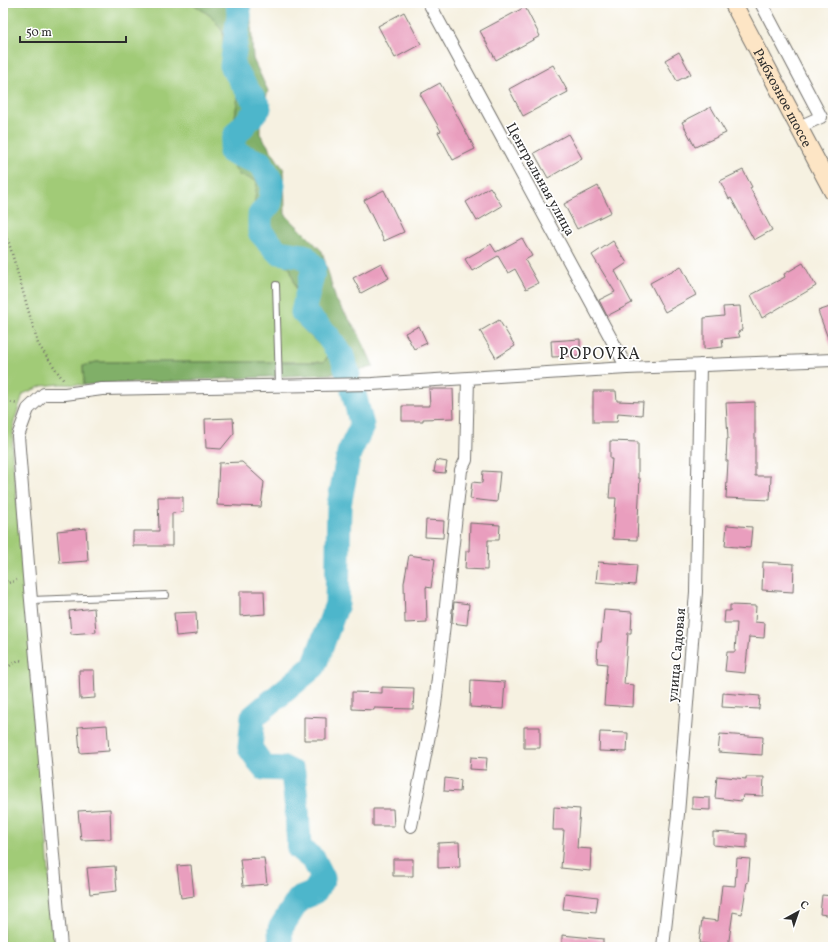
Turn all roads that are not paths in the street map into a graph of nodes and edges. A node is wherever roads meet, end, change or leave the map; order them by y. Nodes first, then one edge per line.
1 (428, 3) edge
2 (732, 3) edge
3 (761, 3) edge
4 (799, 127) junction
5 (833, 192) edge
6 (276, 285) dead end
7 (833, 360) edge
8 (700, 365) junction
9 (627, 368) junction
10 (468, 378) junction
11 (279, 386) junction
12 (166, 595) dead end
13 (31, 600) junction
14 (411, 826) dead end
15 (61, 947) edge
16 (663, 947) edge

1 - 9 street, Центральная улица
2 - 4 street, Рыбхозное шоссе
3 - 4 street
4 - 5 street, Рыбхозное шоссе
6 - 11 lane
7 - 8 street
8 - 9 street
8 - 16 street, улица Садовая
9 - 10 street
10 - 11 street
10 - 14 street
11 - 13 street
12 - 13 lane
13 - 15 street

